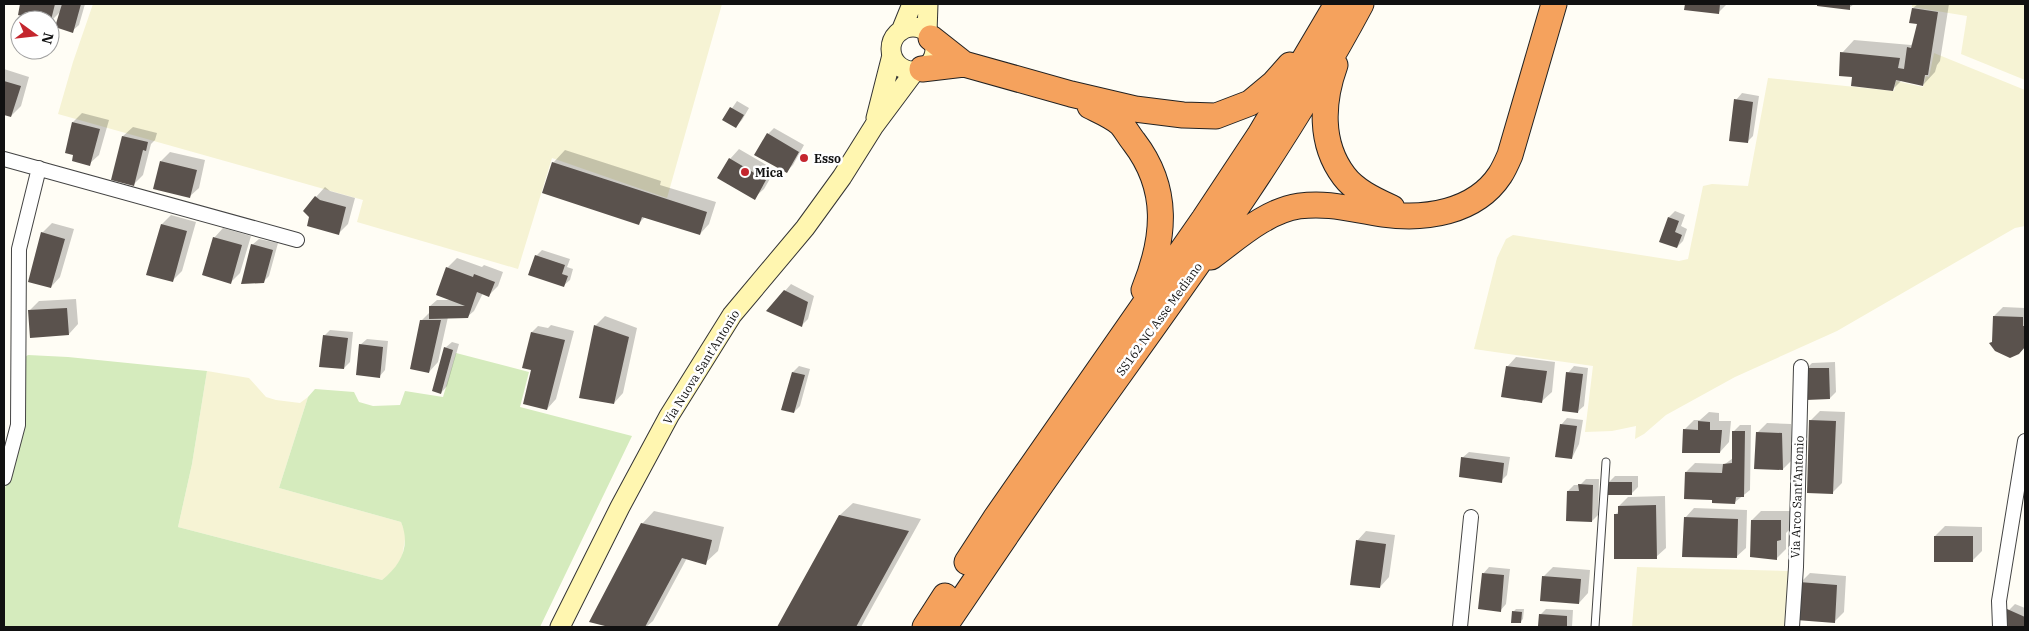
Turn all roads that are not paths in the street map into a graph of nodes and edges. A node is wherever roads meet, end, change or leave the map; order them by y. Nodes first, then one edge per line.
1 (912, 4) edge
2 (928, 4) edge
3 (1361, 4) edge
4 (1554, 4) edge
5 (1339, 16) edge
6 (901, 31) junction
7 (929, 35) junction
8 (892, 55) junction
9 (964, 64) junction
10 (918, 70) junction
11 (1071, 94) junction
12 (874, 126) junction
13 (4, 159) edge
14 (39, 168) junction
15 (1405, 215) junction
16 (297, 240) dead end
17 (1197, 268) junction
18 (1131, 323) junction
19 (1801, 367) dead end
20 (2025, 441) edge
21 (1606, 462) dead end
22 (4, 478) edge
23 (1471, 517) dead end
24 (560, 627) edge
25 (925, 627) edge
26 (944, 627) edge
27 (1460, 627) edge
28 (1595, 627) edge
29 (1792, 627) edge
30 (2000, 627) edge

1 - 6 street, Via Nuova Sant'Antonio
2 - 7 street, Via Nuova Sant'Antonio
3 - 5 highway, SS162 NC Asse Mediano
4 - 15 highway
5 - 11 highway
5 - 15 highway
5 - 17 highway, SS162 NC Asse Mediano
5 - 18 highway, SS162 NC Asse Mediano
6 - 7 street
6 - 8 street, Via Nuova Sant'Antonio
7 - 9 highway
7 - 10 street, Via Nuova Sant'Antonio
8 - 10 street
8 - 12 street, Via Nuova Sant'Antonio
9 - 10 highway
9 - 11 highway
10 - 12 street, Via Nuova Sant'Antonio
11 - 18 highway
12 - 24 street, Via Nuova Sant'Antonio
13 - 14 street
14 - 16 street
14 - 22 street
15 - 17 highway
17 - 26 highway, SS162 NC Asse Mediano
18 - 25 highway, SS162 NC Asse Mediano
19 - 29 street, Via Arco Sant'Antonio
20 - 30 street
21 - 28 lane
23 - 27 street

